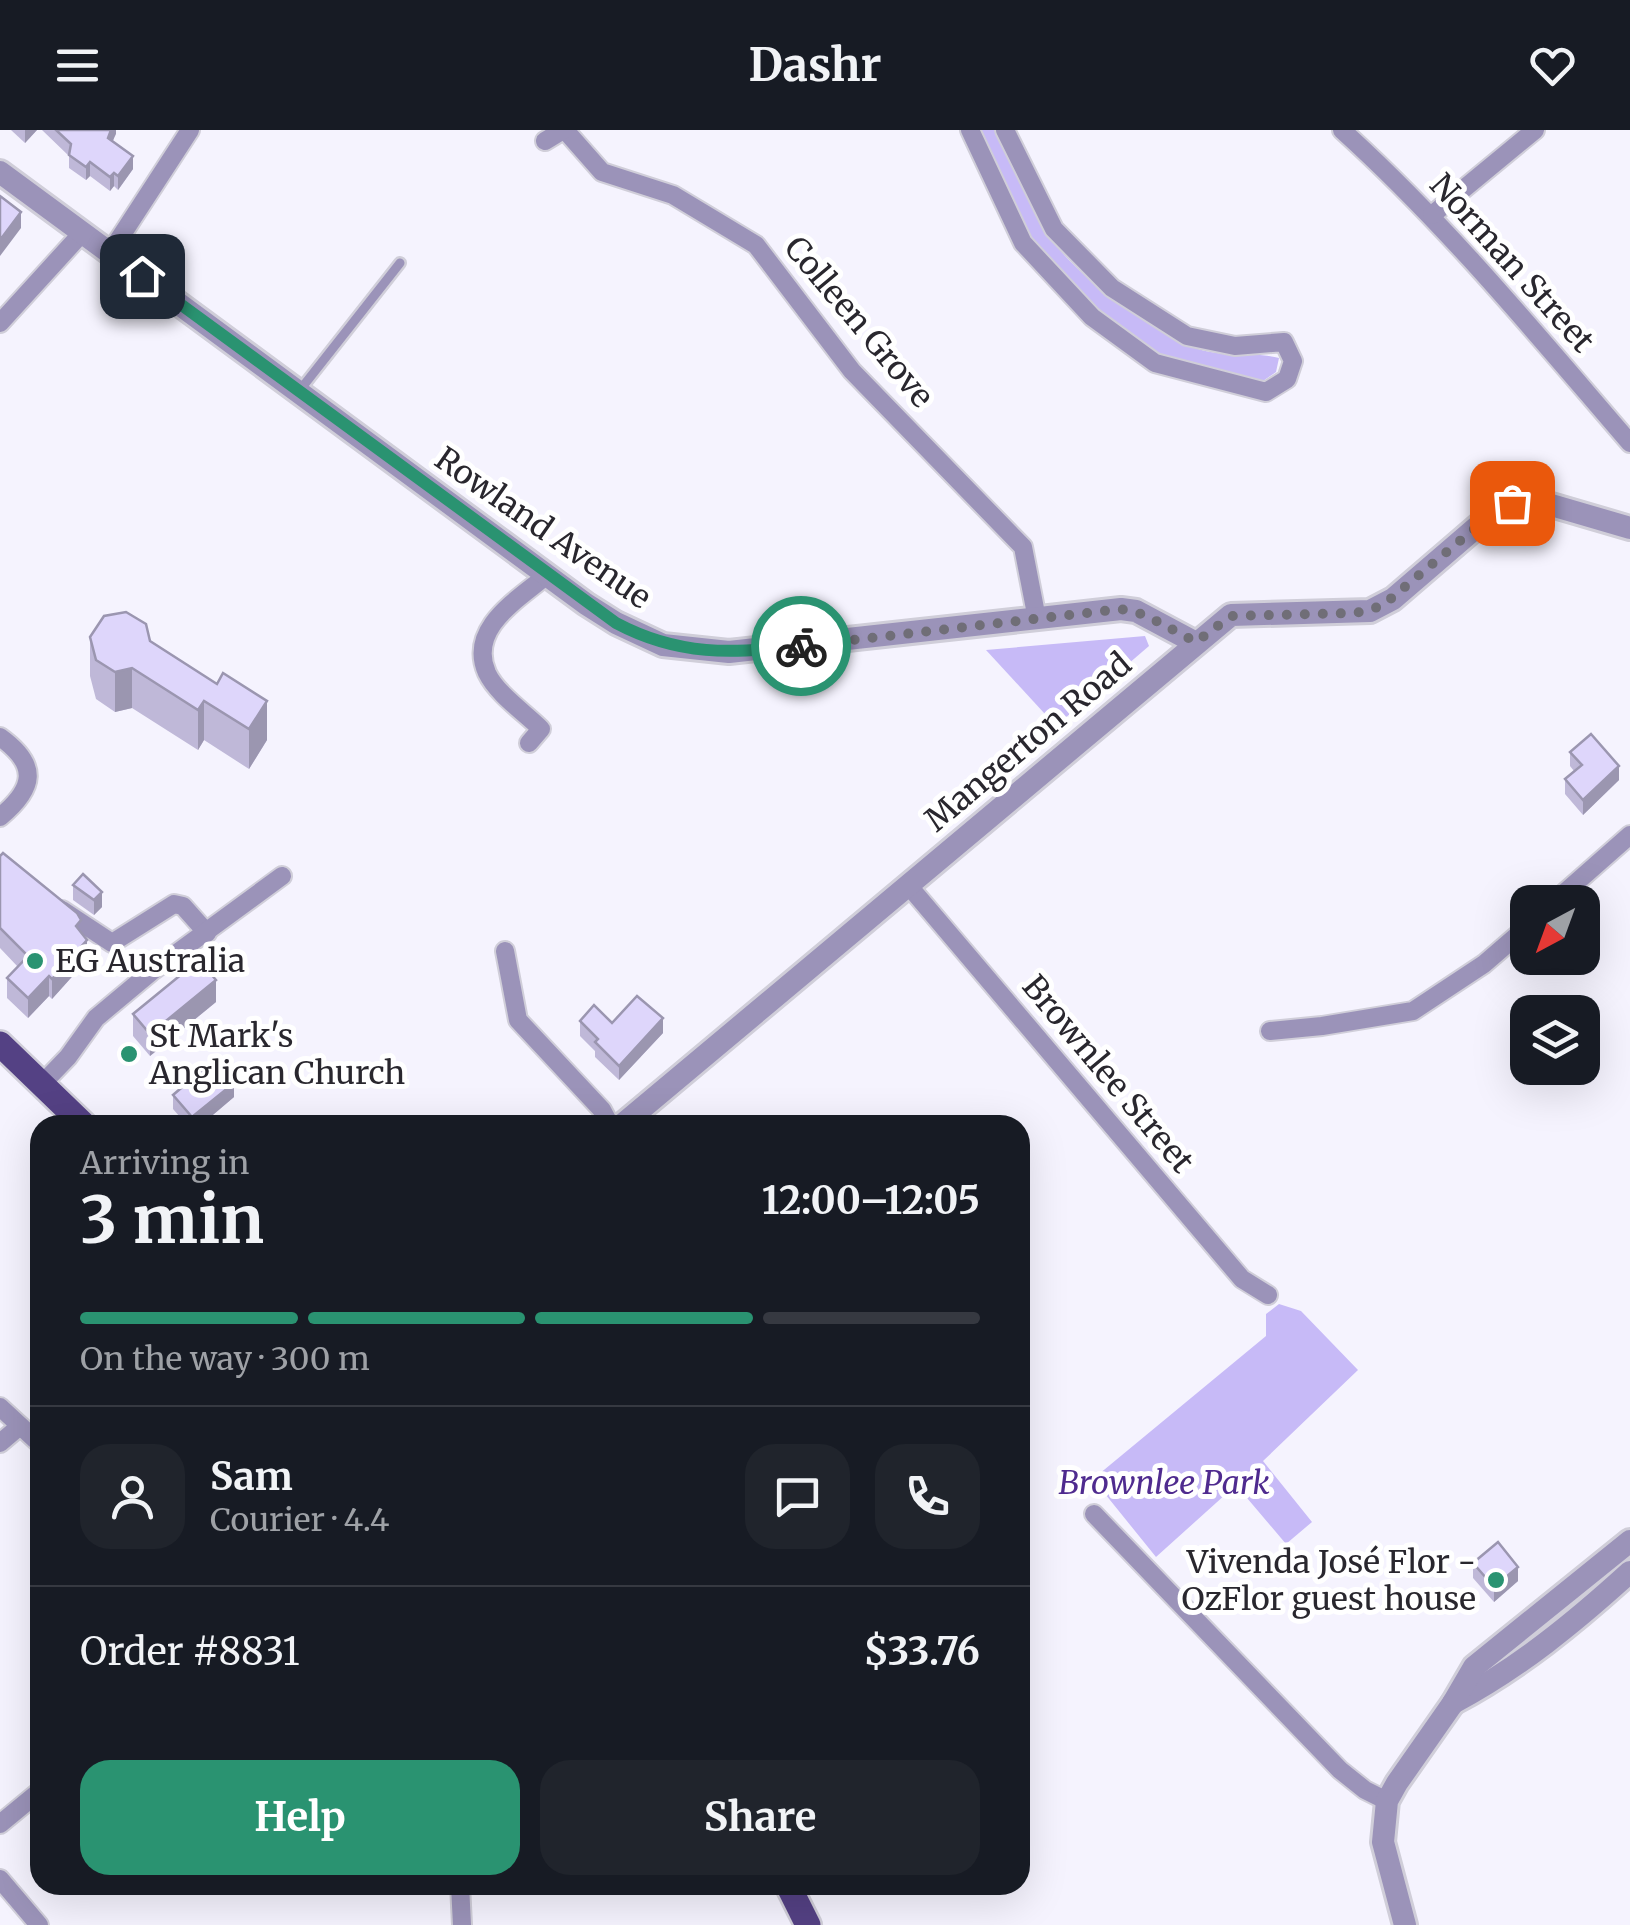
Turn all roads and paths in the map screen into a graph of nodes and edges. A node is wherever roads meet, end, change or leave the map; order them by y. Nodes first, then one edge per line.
1 (190, 130) edge
2 (564, 130) edge
3 (970, 130) edge
4 (1006, 130) edge
5 (1342, 130) edge
6 (1535, 130) edge
7 (545, 141) dead end
8 (0, 172) edge
9 (1432, 215) junction
10 (82, 232) junction
11 (110, 254) junction
12 (400, 263) dead end
13 (0, 323) edge
14 (298, 392) junction
15 (1630, 443) edge
16 (1630, 528) edge
17 (547, 575) junction
18 (1036, 620) junction
19 (1196, 642) junction
20 (0, 737) edge
21 (529, 743) dead end
22 (0, 817) edge
23 (1630, 835) edge
24 (282, 876) dead end
25 (908, 885) junction
26 (1573, 885) edge
27 (49, 899) edge
28 (208, 933) junction
29 (1510, 942) edge
30 (506, 951) dead end
31 (1270, 1030) dead end
32 (0, 1044) edge
33 (42, 1084) junction
34 (74, 1115) edge
35 (605, 1115) edge
36 (634, 1115) edge
37 (1268, 1295) dead end
38 (0, 1407) edge
39 (20, 1426) junction
40 (30, 1435) edge
41 (0, 1443) edge
42 (1094, 1514) dead end
43 (1630, 1540) edge
44 (1630, 1572) edge
45 (1454, 1703) junction
46 (30, 1799) edge
47 (1387, 1801) junction
48 (0, 1824) edge
49 (0, 1879) edge
50 (460, 1895) edge
51 (793, 1895) edge
52 (39, 1925) edge
53 (462, 1925) edge
54 (808, 1925) edge
55 (1405, 1925) edge

1 - 11 street
2 - 7 street, Colleen Grove
2 - 18 street, Colleen Grove
3 - 4 street
5 - 9 street, Norman Street
6 - 9 street
8 - 10 street, Rowland Avenue
9 - 15 street, Norman Street
10 - 11 street, Rowland Avenue
10 - 13 street
11 - 14 street, Rowland Avenue
12 - 14 lane
14 - 17 street, Rowland Avenue
16 - 19 street, Mangerton Road
17 - 18 street, Rowland Avenue
17 - 21 street
18 - 19 street, Rowland Avenue
19 - 25 street, Mangerton Road
20 - 22 street
23 - 26 street
24 - 28 street
25 - 36 street, Mangerton Road
25 - 37 street, Brownlee Street
27 - 28 street
28 - 33 street
29 - 31 street
30 - 35 street
32 - 33 main road
33 - 34 main road
38 - 39 street
39 - 40 street
39 - 41 street
42 - 47 street
43 - 45 street
44 - 45 street
45 - 47 street
46 - 48 street
47 - 55 street
49 - 52 street
50 - 53 street
51 - 54 main road

